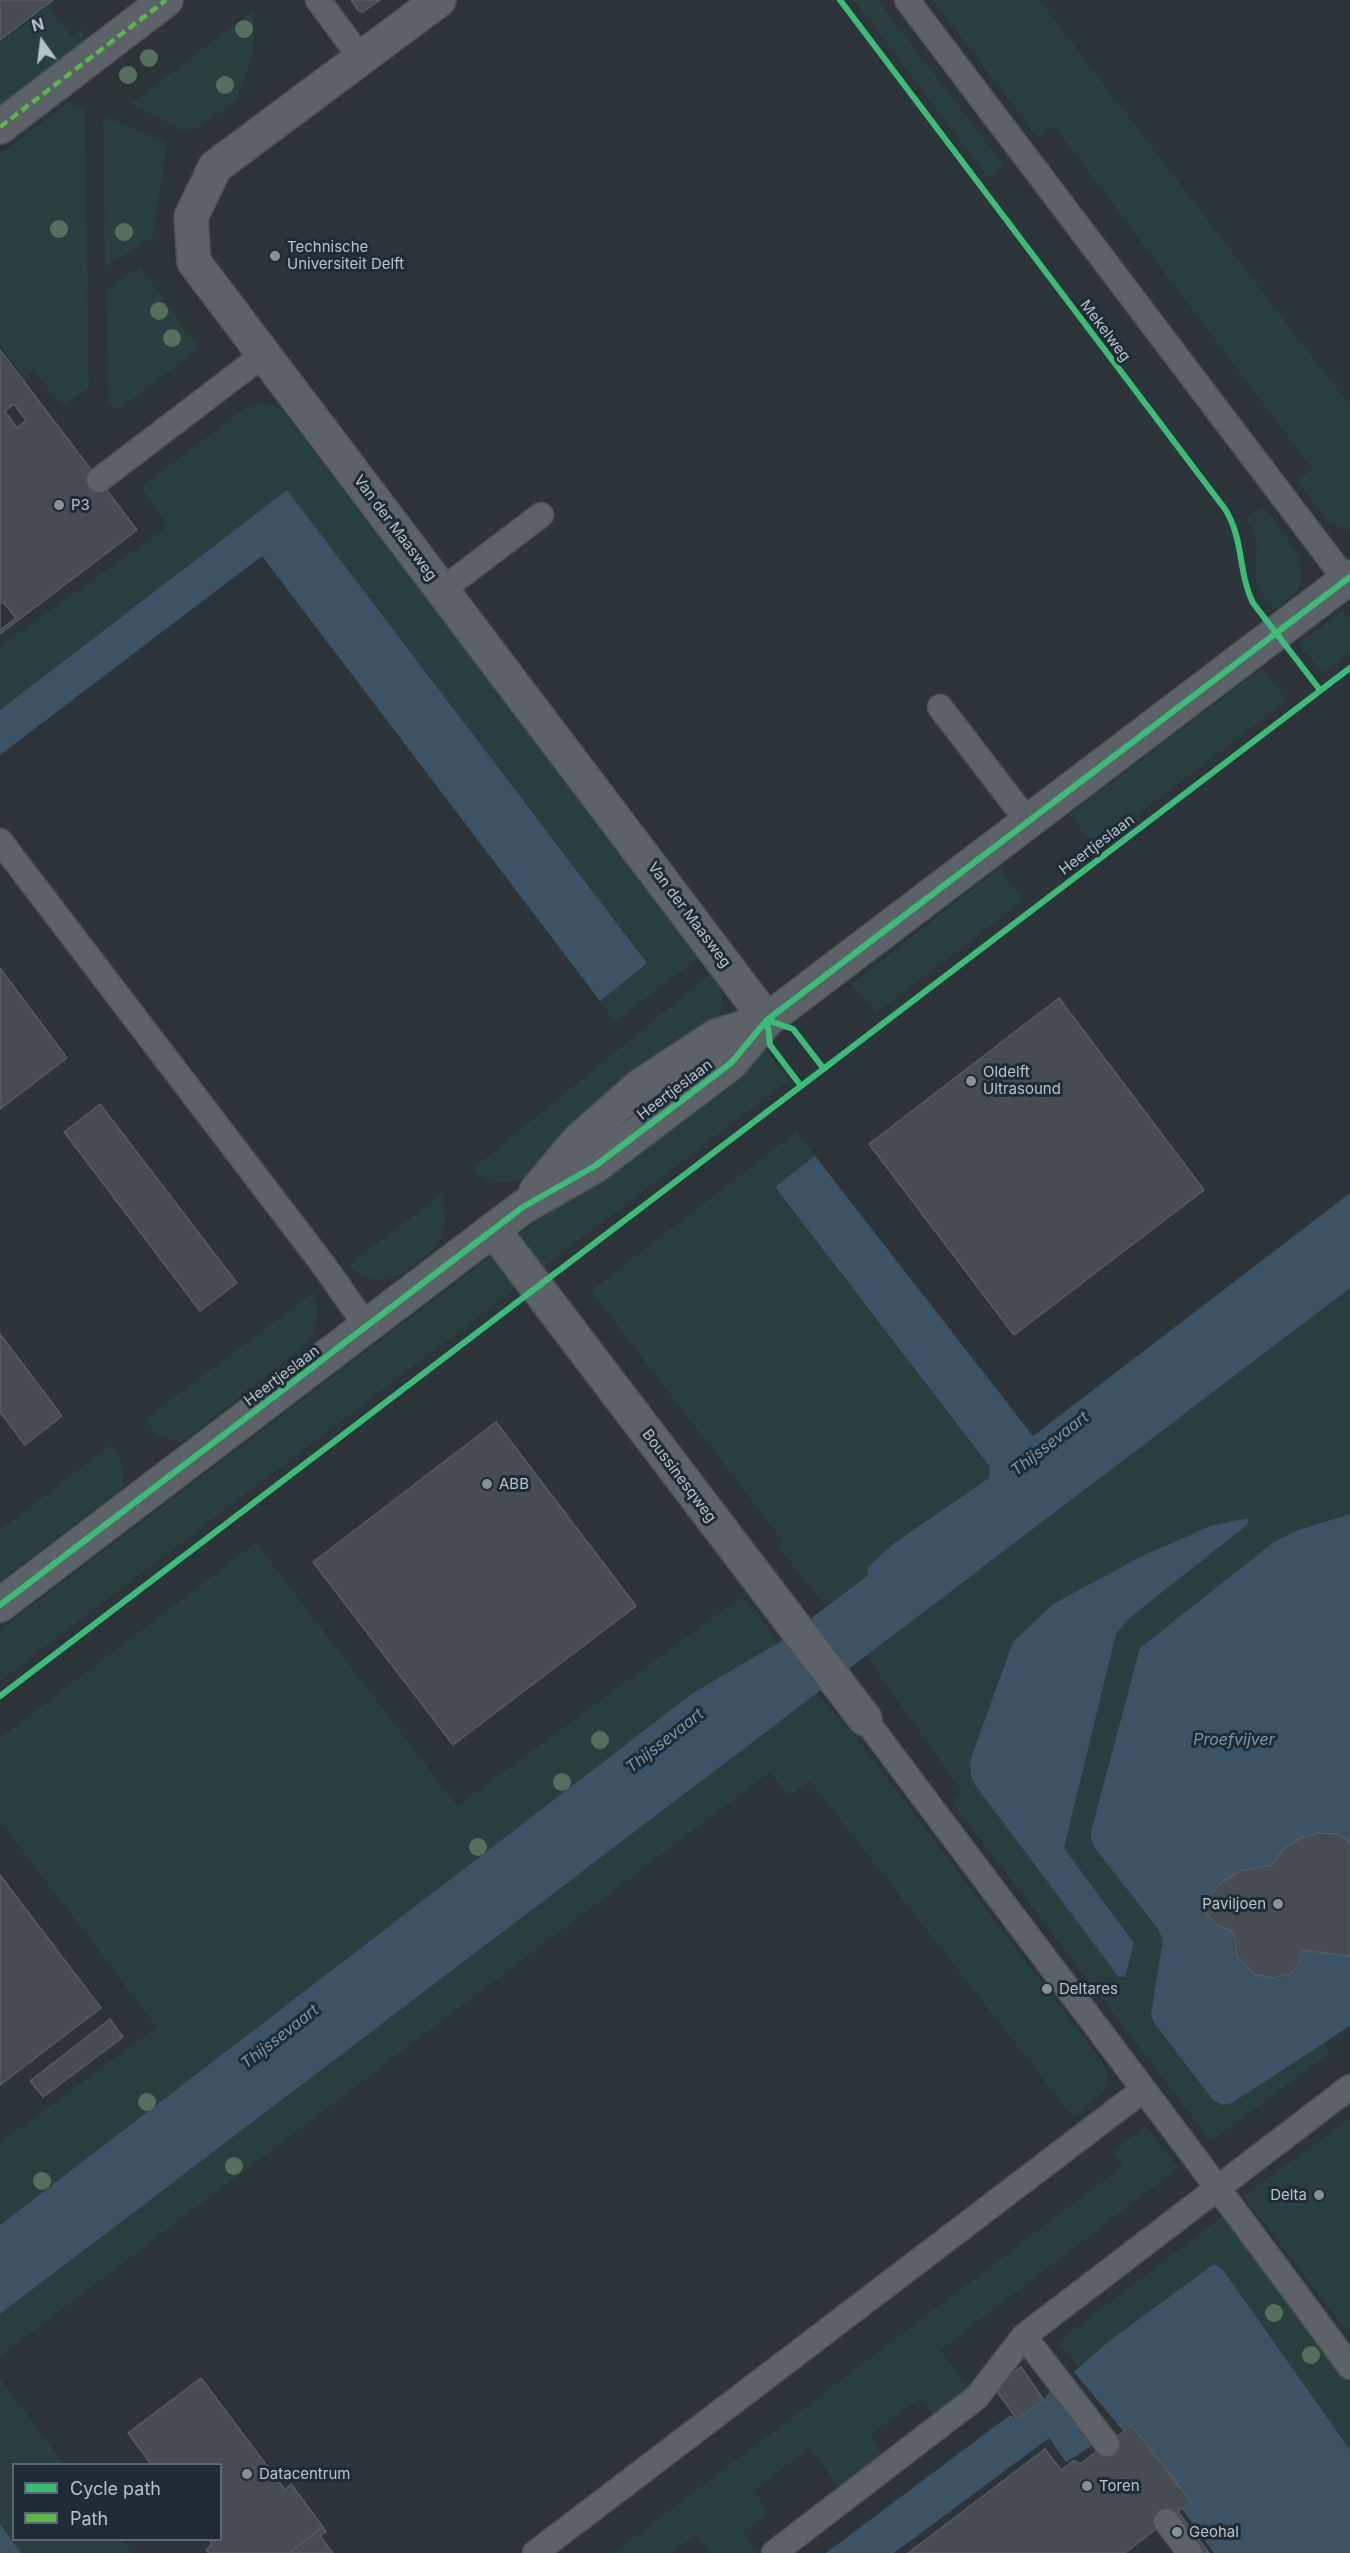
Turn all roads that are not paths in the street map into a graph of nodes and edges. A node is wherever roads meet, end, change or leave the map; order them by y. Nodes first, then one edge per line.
1 (166, 0) edge
2 (318, 0) edge
3 (439, 0) edge
4 (907, 0) edge
5 (361, 58) junction
6 (0, 127) edge
7 (263, 355) junction
8 (99, 480) dead end
9 (541, 515) dead end
10 (1348, 579) edge
11 (442, 590) junction
12 (940, 707) dead end
13 (1029, 823) junction
14 (0, 841) edge
15 (766, 1020) junction
16 (494, 1231) junction
17 (367, 1327) junction
18 (0, 1605) edge
19 (865, 1719) joint
20 (1350, 2086) edge
21 (1143, 2090) junction
22 (1218, 2186) junction
23 (1024, 2336) junction
24 (1350, 2367) edge
25 (1107, 2444) dead end
26 (1166, 2522) dead end
27 (535, 2553) edge
28 (774, 2553) edge
29 (1190, 2553) edge

1 - 6 street
2 - 5 lane
3 - 5 street, Van der Maasweg
4 - 10 lane
5 - 7 street, Van der Maasweg
7 - 8 lane
7 - 11 street, Van der Maasweg
9 - 11 lane
10 - 13 street, Heertjeslaan
11 - 15 street, Van der Maasweg
12 - 13 lane
13 - 15 street, Heertjeslaan
14 - 17 lane
15 - 16 street, Heertjeslaan
16 - 17 street, Heertjeslaan
16 - 19 street, Boussinesqweg
17 - 18 street, Heertjeslaan
19 - 21 lane
20 - 22 lane
21 - 22 lane
21 - 27 lane
22 - 23 lane
22 - 24 lane
23 - 25 lane
23 - 28 lane
26 - 29 lane

